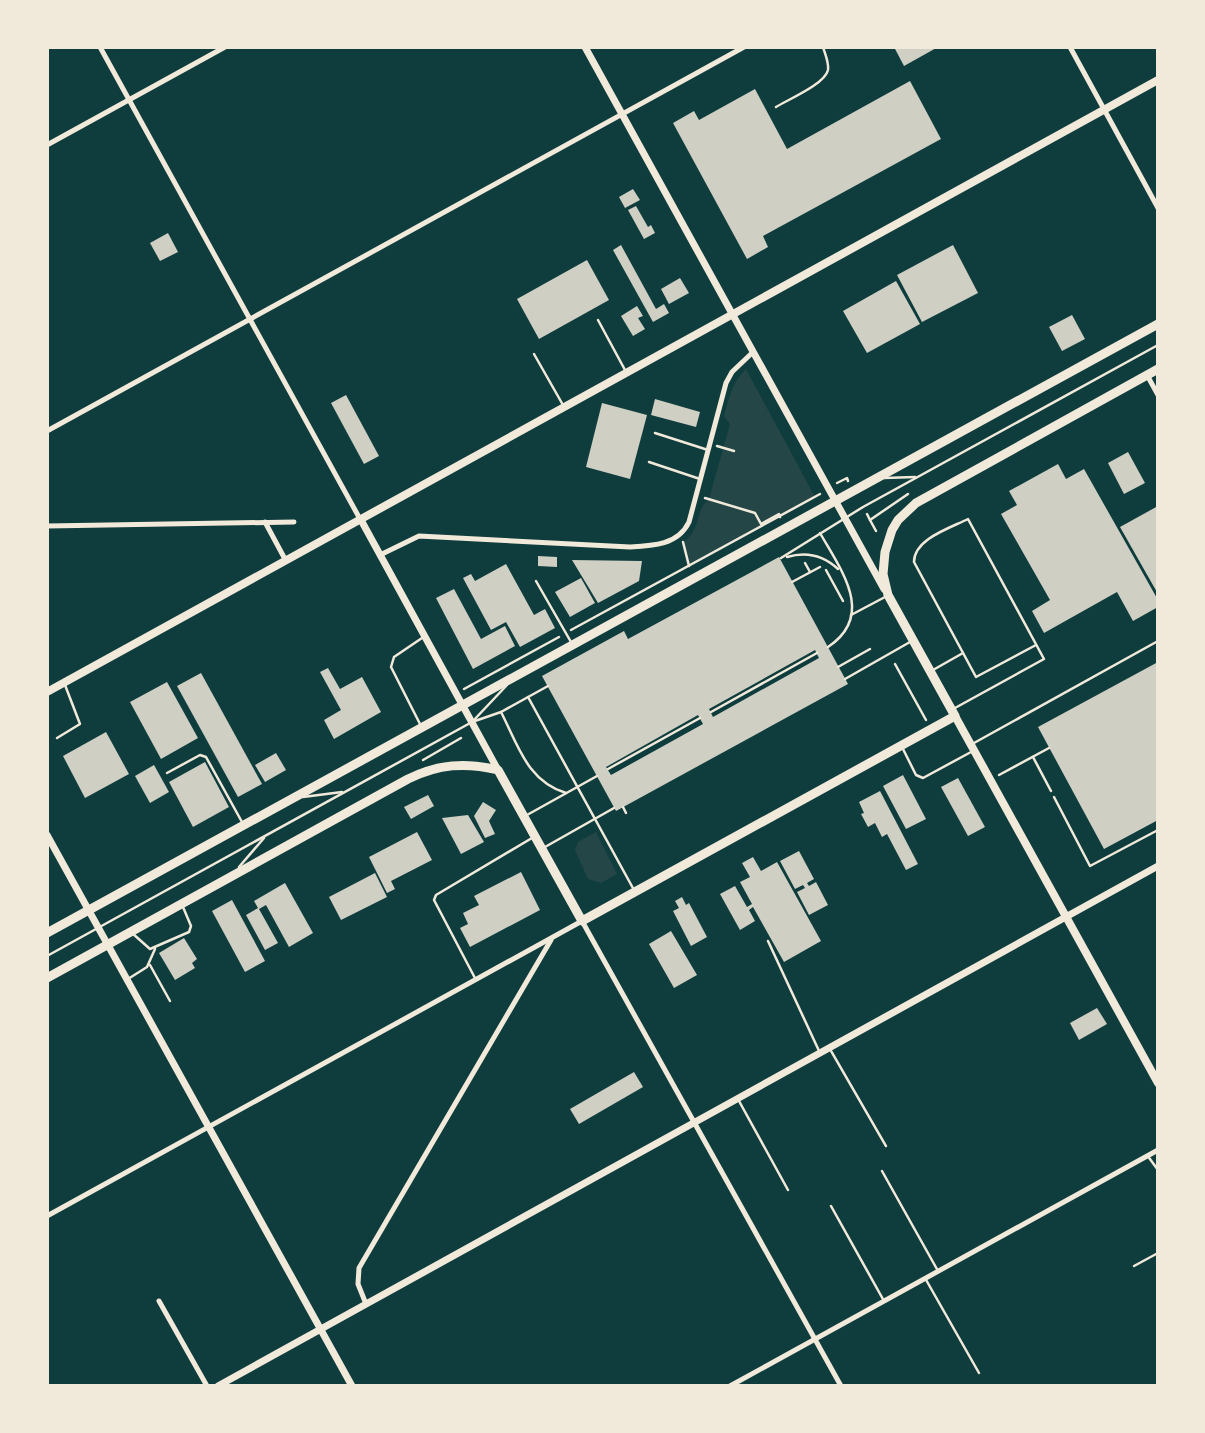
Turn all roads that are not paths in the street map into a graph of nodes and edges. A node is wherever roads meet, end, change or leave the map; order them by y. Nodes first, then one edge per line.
1 (100, 47) edge
2 (225, 47) edge
3 (585, 47) edge
4 (744, 47) edge
5 (823, 47) edge
6 (1070, 47) edge
7 (1158, 80) edge
8 (129, 100) junction
9 (776, 107) dead end
10 (1104, 110) junction
11 (622, 114) junction
12 (47, 145) edge
13 (1158, 208) edge
14 (732, 315) junction
15 (250, 320) junction
16 (598, 320) dead end
17 (1158, 324) edge
18 (1158, 345) edge
19 (753, 352) junction
20 (534, 354) dead end
21 (1158, 369) edge
22 (626, 373) junction
23 (1147, 375) junction
24 (1158, 396) edge
25 (564, 408) junction
26 (47, 431) edge
27 (655, 433) dead end
28 (709, 447) junction
29 (649, 462) dead end
30 (919, 476) junction
31 (700, 479) junction
32 (876, 479) junction
33 (835, 501) junction
34 (845, 518) junction
35 (361, 520) junction
36 (265, 522) junction
37 (294, 522) dead end
38 (47, 526) edge
39 (820, 533) junction
40 (380, 555) junction
41 (286, 561) junction
42 (843, 574) junction
43 (536, 581) dead end
44 (888, 595) junction
45 (851, 615) junction
46 (425, 636) junction
47 (913, 641) junction
48 (1158, 641) edge
49 (572, 645) junction
50 (1036, 645) junction
51 (828, 647) dead end
52 (817, 653) dead end
53 (963, 653) junction
54 (930, 671) junction
55 (514, 677) junction
56 (845, 679) dead end
57 (64, 683) junction
58 (548, 686) dead end
59 (47, 692) edge
60 (528, 697) junction
61 (463, 705) junction
62 (500, 712) junction
63 (711, 712) dead end
64 (953, 713) junction
65 (700, 718) dead end
66 (472, 722) junction
67 (422, 728) junction
68 (57, 738) dead end
69 (901, 746) junction
70 (972, 748) junction
71 (608, 769) dead end
72 (498, 770) junction
73 (167, 773) dead end
74 (597, 776) dead end
75 (577, 786) junction
76 (345, 792) junction
77 (566, 793) junction
78 (1054, 797) road end
79 (287, 802) junction
80 (614, 808) dead end
81 (524, 816) junction
82 (595, 819) junction
83 (244, 825) junction
84 (1158, 830) edge
85 (47, 835) edge
86 (267, 835) junction
87 (535, 836) junction
88 (542, 849) junction
89 (1158, 866) edge
90 (233, 876) junction
91 (635, 892) junction
92 (182, 904) junction
93 (89, 910) junction
94 (1066, 917) junction
95 (582, 921) junction
96 (98, 928) junction
97 (131, 932) junction
98 (47, 933) edge
99 (552, 938) junction
100 (768, 942) dead end
101 (108, 945) junction
102 (155, 949) junction
103 (47, 956) edge
104 (150, 964) junction
105 (47, 978) edge
106 (127, 979) junction
107 (476, 980) junction
108 (170, 1002) dead end
109 (829, 1048) junction
110 (820, 1053) junction
111 (1158, 1083) edge
112 (738, 1098) junction
113 (694, 1122) junction
114 (209, 1127) junction
115 (886, 1146) dead end
116 (1158, 1150) edge
117 (1147, 1155) junction
118 (1158, 1170) edge
119 (882, 1171) dead end
120 (788, 1190) dead end
121 (831, 1206) dead end
122 (47, 1216) edge
123 (1158, 1252) edge
124 (1134, 1266) dead end
125 (939, 1271) junction
126 (925, 1278) junction
127 (159, 1301) dead end
128 (884, 1301) junction
129 (366, 1304) junction
130 (320, 1329) junction
131 (815, 1339) junction
132 (979, 1373) dead end
133 (207, 1386) edge
134 (218, 1386) edge
135 (352, 1386) edge
136 (730, 1386) edge
137 (841, 1386) edge

1 - 8 street
2 - 8 street
3 - 11 street
4 - 11 street
5 - 9 lane
6 - 10 street
7 - 10 main road
8 - 12 street
8 - 15 street
10 - 13 street
10 - 14 main road
11 - 14 street
11 - 15 street
14 - 19 street
14 - 22 main road
15 - 26 street
15 - 35 street
16 - 22 lane
17 - 32 main road
18 - 30 lane
19 - 28 street
19 - 33 street
20 - 25 lane
21 - 23 main road
22 - 25 main road
23 - 24 street
23 - 44 main road
25 - 35 main road
27 - 28 lane
28 - 31 street
29 - 31 lane
30 - 32 lane
30 - 34 lane
31 - 40 street
32 - 33 main road
33 - 34 street
33 - 49 main road
34 - 39 lane
34 - 44 street
35 - 40 street
35 - 41 main road
36 - 37 street
36 - 38 street
36 - 41 street
39 - 42 lane
39 - 42 lane
40 - 46 street
41 - 57 main road
42 - 45 lane
43 - 49 lane
44 - 45 lane
44 - 47 main road
45 - 51 lane
46 - 61 street
46 - 67 lane
47 - 54 main road
47 - 56 lane
48 - 70 lane
49 - 55 main road
50 - 53 lane
50 - 53 lane
50 - 64 lane
52 - 63 lane
53 - 54 lane
54 - 64 main road
55 - 61 main road
55 - 66 lane
57 - 59 main road
57 - 68 lane
58 - 60 lane
60 - 62 lane
60 - 75 lane
61 - 66 street
61 - 67 main road
62 - 66 lane
62 - 77 lane
64 - 69 main road
64 - 70 main road
65 - 71 lane
66 - 72 street
66 - 76 lane
67 - 79 main road
69 - 70 lane
69 - 91 main road
70 - 94 main road
72 - 81 main road
72 - 90 main road
73 - 83 lane
74 - 75 lane
75 - 77 lane
75 - 82 lane
76 - 79 lane
76 - 86 lane
77 - 81 lane
78 - 84 lane
79 - 83 main road
80 - 82 lane
81 - 87 main road
82 - 88 lane
82 - 91 lane
83 - 93 main road
85 - 93 street
86 - 90 lane
86 - 96 lane
87 - 88 main road
87 - 107 lane
88 - 95 main road
89 - 94 street
90 - 92 main road
91 - 95 main road
92 - 97 main road
92 - 102 lane
93 - 96 street
93 - 98 main road
94 - 109 street
94 - 111 main road
95 - 99 street
95 - 113 street
96 - 101 street
96 - 103 lane
97 - 101 main road
97 - 102 lane
99 - 107 street
99 - 129 street
100 - 110 lane
101 - 105 main road
101 - 106 street
102 - 104 lane
104 - 106 lane
104 - 108 lane
106 - 114 street
107 - 114 street
109 - 110 street
109 - 115 lane
110 - 112 street
112 - 113 street
112 - 120 lane
113 - 129 street
113 - 131 street
114 - 122 street
114 - 130 street
116 - 117 street
117 - 118 lane
117 - 125 street
119 - 125 lane
121 - 128 lane
123 - 124 lane
125 - 126 street
126 - 128 street
126 - 132 lane
127 - 133 street
128 - 131 street
129 - 130 street
130 - 134 street
130 - 135 street
131 - 136 street
131 - 137 street

